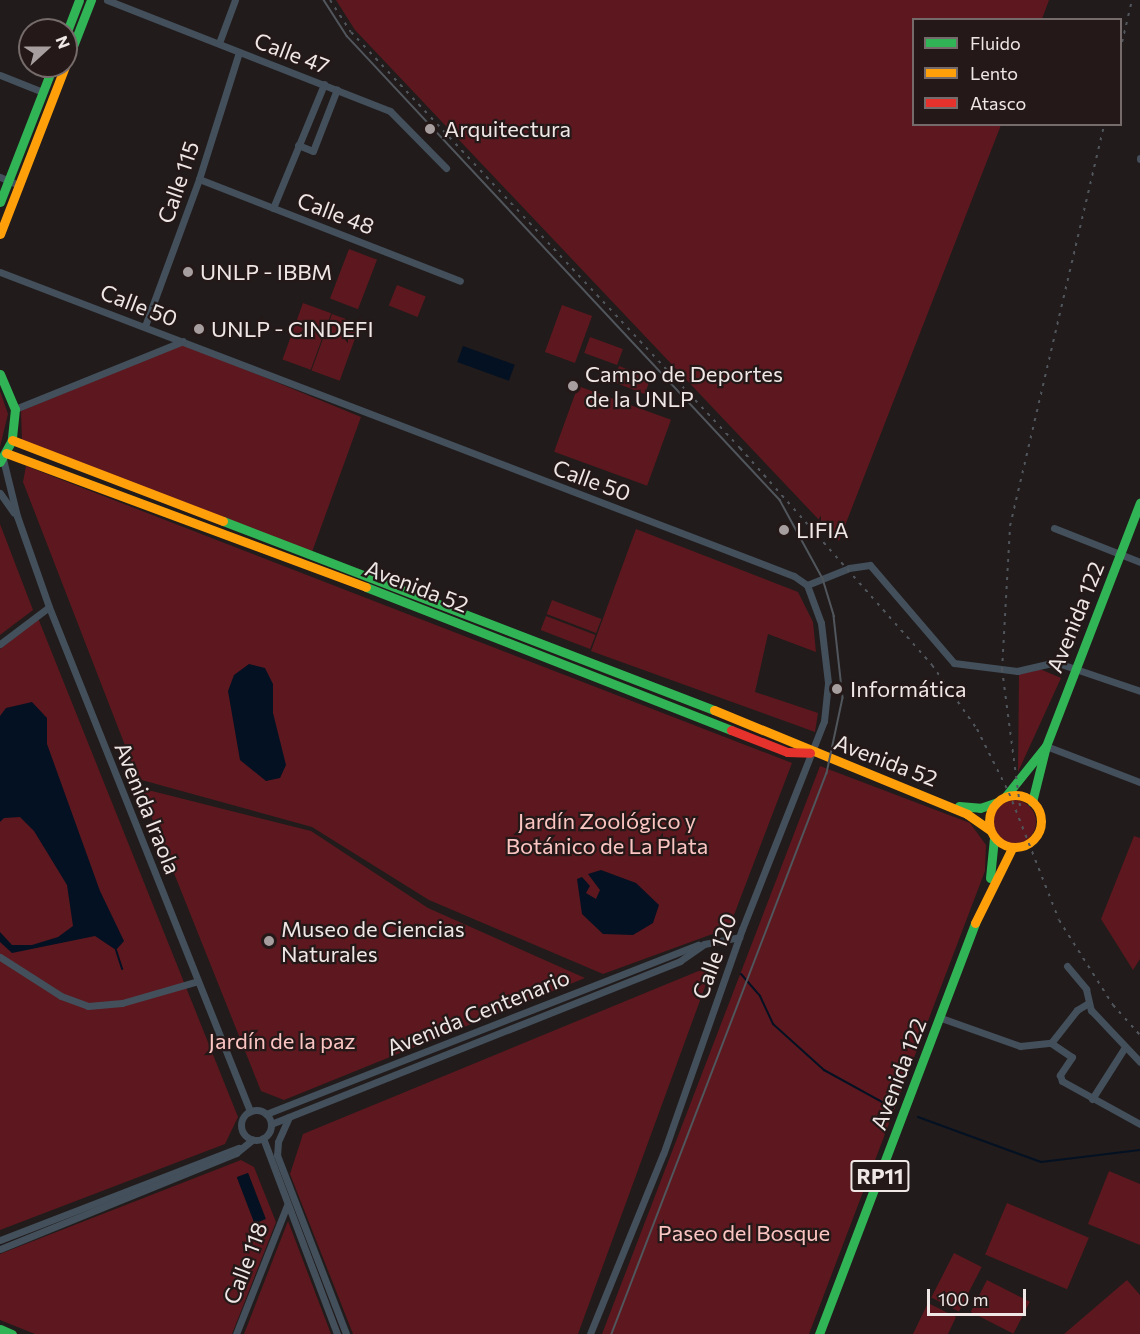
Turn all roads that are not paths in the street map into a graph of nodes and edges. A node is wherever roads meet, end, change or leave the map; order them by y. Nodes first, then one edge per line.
1 (79, 0) edge
2 (90, 0) edge
3 (106, 0) edge
4 (235, 0) edge
5 (72, 18) edge
6 (78, 32) edge
7 (219, 44) junction
8 (239, 52) junction
9 (0, 75) edge
10 (48, 78) edge
11 (61, 78) edge
12 (324, 84) junction
13 (337, 89) junction
14 (43, 92) junction
15 (298, 145) junction
16 (446, 168) dead end
17 (4, 178) edge
18 (199, 179) junction
19 (19, 184) junction
20 (0, 202) edge
21 (273, 208) junction
22 (0, 234) edge
23 (0, 272) edge
24 (460, 281) dead end
25 (145, 326) junction
26 (183, 341) junction
27 (0, 374) edge
28 (15, 409) junction
29 (12, 441) junction
30 (3, 458) edge
31 (0, 493) edge
32 (1140, 502) edge
33 (1137, 513) edge
34 (16, 516) junction
35 (1054, 528) dead end
36 (1121, 555) junction
37 (1140, 562) edge
38 (807, 585) junction
39 (49, 607) junction
40 (0, 644) edge
41 (1076, 667) junction
42 (1140, 691) edge
43 (1046, 746) junction
44 (813, 753) junction
45 (1140, 782) edge
46 (1001, 800) junction
47 (1032, 802) junction
48 (945, 804) junction
49 (992, 834) junction
50 (1012, 848) junction
51 (986, 895) junction
52 (739, 937) junction
53 (704, 944) junction
54 (0, 957) edge
55 (1067, 966) dead end
56 (198, 981) junction
57 (1088, 1005) junction
58 (941, 1018) junction
59 (1051, 1043) junction
60 (1125, 1047) junction
61 (1140, 1062) edge
62 (1092, 1099) junction
63 (250, 1112) junction
64 (266, 1114) junction
65 (289, 1118) junction
66 (271, 1124) junction
67 (1140, 1124) edge
68 (263, 1138) junction
69 (252, 1140) junction
70 (239, 1148) junction
71 (287, 1205) junction
72 (0, 1240) edge
73 (0, 1249) edge
74 (0, 1329) edge
75 (12, 1334) edge
76 (236, 1334) edge
77 (337, 1334) edge
78 (346, 1334) edge
79 (590, 1334) edge
80 (819, 1334) edge

1 - 5 main road
2 - 6 main road
3 - 7 street, Calle 47
4 - 7 street
7 - 8 street, Calle 47
8 - 12 street, Calle 47
8 - 18 street, Calle 115
9 - 14 street
10 - 14 main road
11 - 19 main road
12 - 13 street, Calle 47
12 - 15 street
13 - 15 street
13 - 16 street, Calle 47
14 - 17 main road
15 - 21 street
17 - 19 street
17 - 20 main road
18 - 21 street, Calle 48
18 - 25 street, Calle 115
19 - 22 main road
21 - 24 street, Calle 48
23 - 25 street, Calle 50
25 - 26 street, Calle 50
26 - 28 street
26 - 38 street, Calle 50
27 - 28 main road
28 - 29 main road
29 - 30 main road
29 - 44 main road, Avenida 52
30 - 34 street, Avenida Iraola
30 - 44 main road, Avenida 52
31 - 34 street, Avenida Iraola
32 - 33 main road, Avenida 122 / RP11
33 - 36 main road, Avenida 122 / RP11
34 - 39 street, Avenida Iraola
35 - 36 street
36 - 37 street
36 - 41 main road, Avenida 122 / RP11
38 - 41 street
38 - 44 street, Calle 120
39 - 40 street
39 - 56 street, Avenida Iraola
41 - 42 street
41 - 43 main road, Avenida 122 / RP11
43 - 45 street
43 - 46 main road, Avenida 122 / RP11
43 - 47 main road, Avenida 122 / RP11
44 - 48 main road, Avenida 52
44 - 52 street, Calle 120
46 - 47 main road
46 - 48 main road, Avenida 52
46 - 49 main road, RP11
47 - 50 main road
48 - 49 main road, Avenida 52
49 - 50 main road
49 - 51 main road, Avenida 122 / RP11
50 - 51 main road, Avenida 122 / RP11
51 - 58 main road, Avenida 122 / RP11
52 - 53 street
52 - 79 street, Calle 120
53 - 64 street, Avenida Centenario
53 - 65 street
54 - 56 street
55 - 57 street
56 - 63 street, Avenida Iraola
57 - 59 street
57 - 60 street
58 - 59 street
58 - 80 main road, Avenida 122 / RP11
59 - 62 street
60 - 61 street
60 - 62 street
62 - 67 street
63 - 64 street
63 - 69 street
64 - 66 street
65 - 66 street
65 - 78 street
66 - 68 street
68 - 69 street
68 - 71 street
69 - 70 street
70 - 72 street
70 - 73 street
71 - 76 street, Calle 118
71 - 77 street
74 - 75 main road

